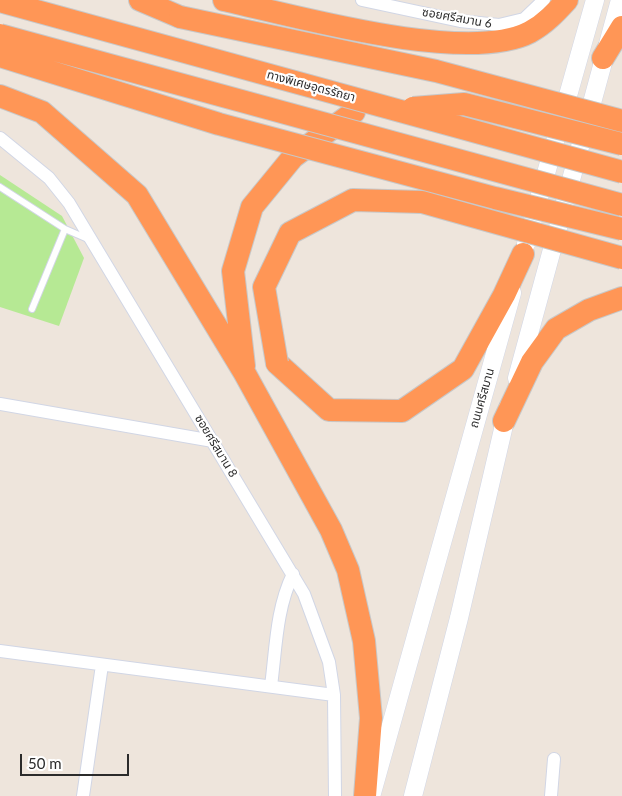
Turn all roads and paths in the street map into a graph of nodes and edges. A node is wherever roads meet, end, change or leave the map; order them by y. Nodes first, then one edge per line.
1 (0, 0) edge
2 (140, 0) edge
3 (224, 0) edge
4 (362, 0) edge
5 (544, 0) edge
6 (567, 0) edge
7 (595, 0) edge
8 (620, 0) edge
9 (622, 27) edge
10 (0, 35) edge
11 (0, 56) edge
12 (604, 58) junction
13 (0, 96) edge
14 (622, 121) edge
15 (0, 138) edge
16 (556, 140) junction
17 (622, 144) edge
18 (581, 147) junction
19 (547, 172) junction
20 (622, 172) edge
21 (572, 179) junction
22 (0, 186) edge
23 (622, 205) edge
24 (65, 229) junction
25 (622, 229) edge
26 (90, 239) junction
27 (523, 254) junction
28 (622, 258) edge
29 (622, 298) edge
30 (32, 309) dead end
31 (244, 372) junction
32 (0, 404) edge
33 (504, 421) junction
34 (213, 441) junction
35 (292, 574) junction
36 (0, 651) edge
37 (102, 665) junction
38 (271, 686) junction
39 (334, 695) junction
40 (554, 759) dead end
41 (83, 796) edge
42 (335, 796) edge
43 (365, 796) edge
44 (371, 796) edge
45 (413, 796) edge
46 (551, 796) edge

1 - 20 highway, ทางพิเศษอุดรรัถยา, bridge
2 - 14 highway, bridge
3 - 6 highway
4 - 5 street, ซอยศรีสมาน 6
7 - 16 main road, ถนนศรีสมาน
8 - 12 main road
9 - 12 highway
10 - 23 highway, bridge
11 - 25 highway, bridge
12 - 18 main road
13 - 31 highway
15 - 26 street, ซอยศรีสมาน 8
16 - 18 main road
16 - 19 main road, ถนนศรีสมาน
17 - 31 highway, bridge
18 - 21 main road
19 - 21 main road
19 - 27 main road, ถนนศรีสมาน
21 - 33 main road
22 - 24 lane
24 - 26 lane
24 - 30 lane
26 - 34 street, ซอยศรีสมาน 8
27 - 28 highway, bridge
27 - 44 main road, ถนนศรีสมาน
29 - 33 highway
31 - 43 highway
32 - 34 street
33 - 45 main road
34 - 35 street, ซอยศรีสมาน 8
35 - 38 street
35 - 39 street, ซอยศรีสมาน 8
36 - 37 street
37 - 38 street
37 - 41 street
38 - 39 street
39 - 42 street, ซอยศรีสมาน 8
40 - 46 street

